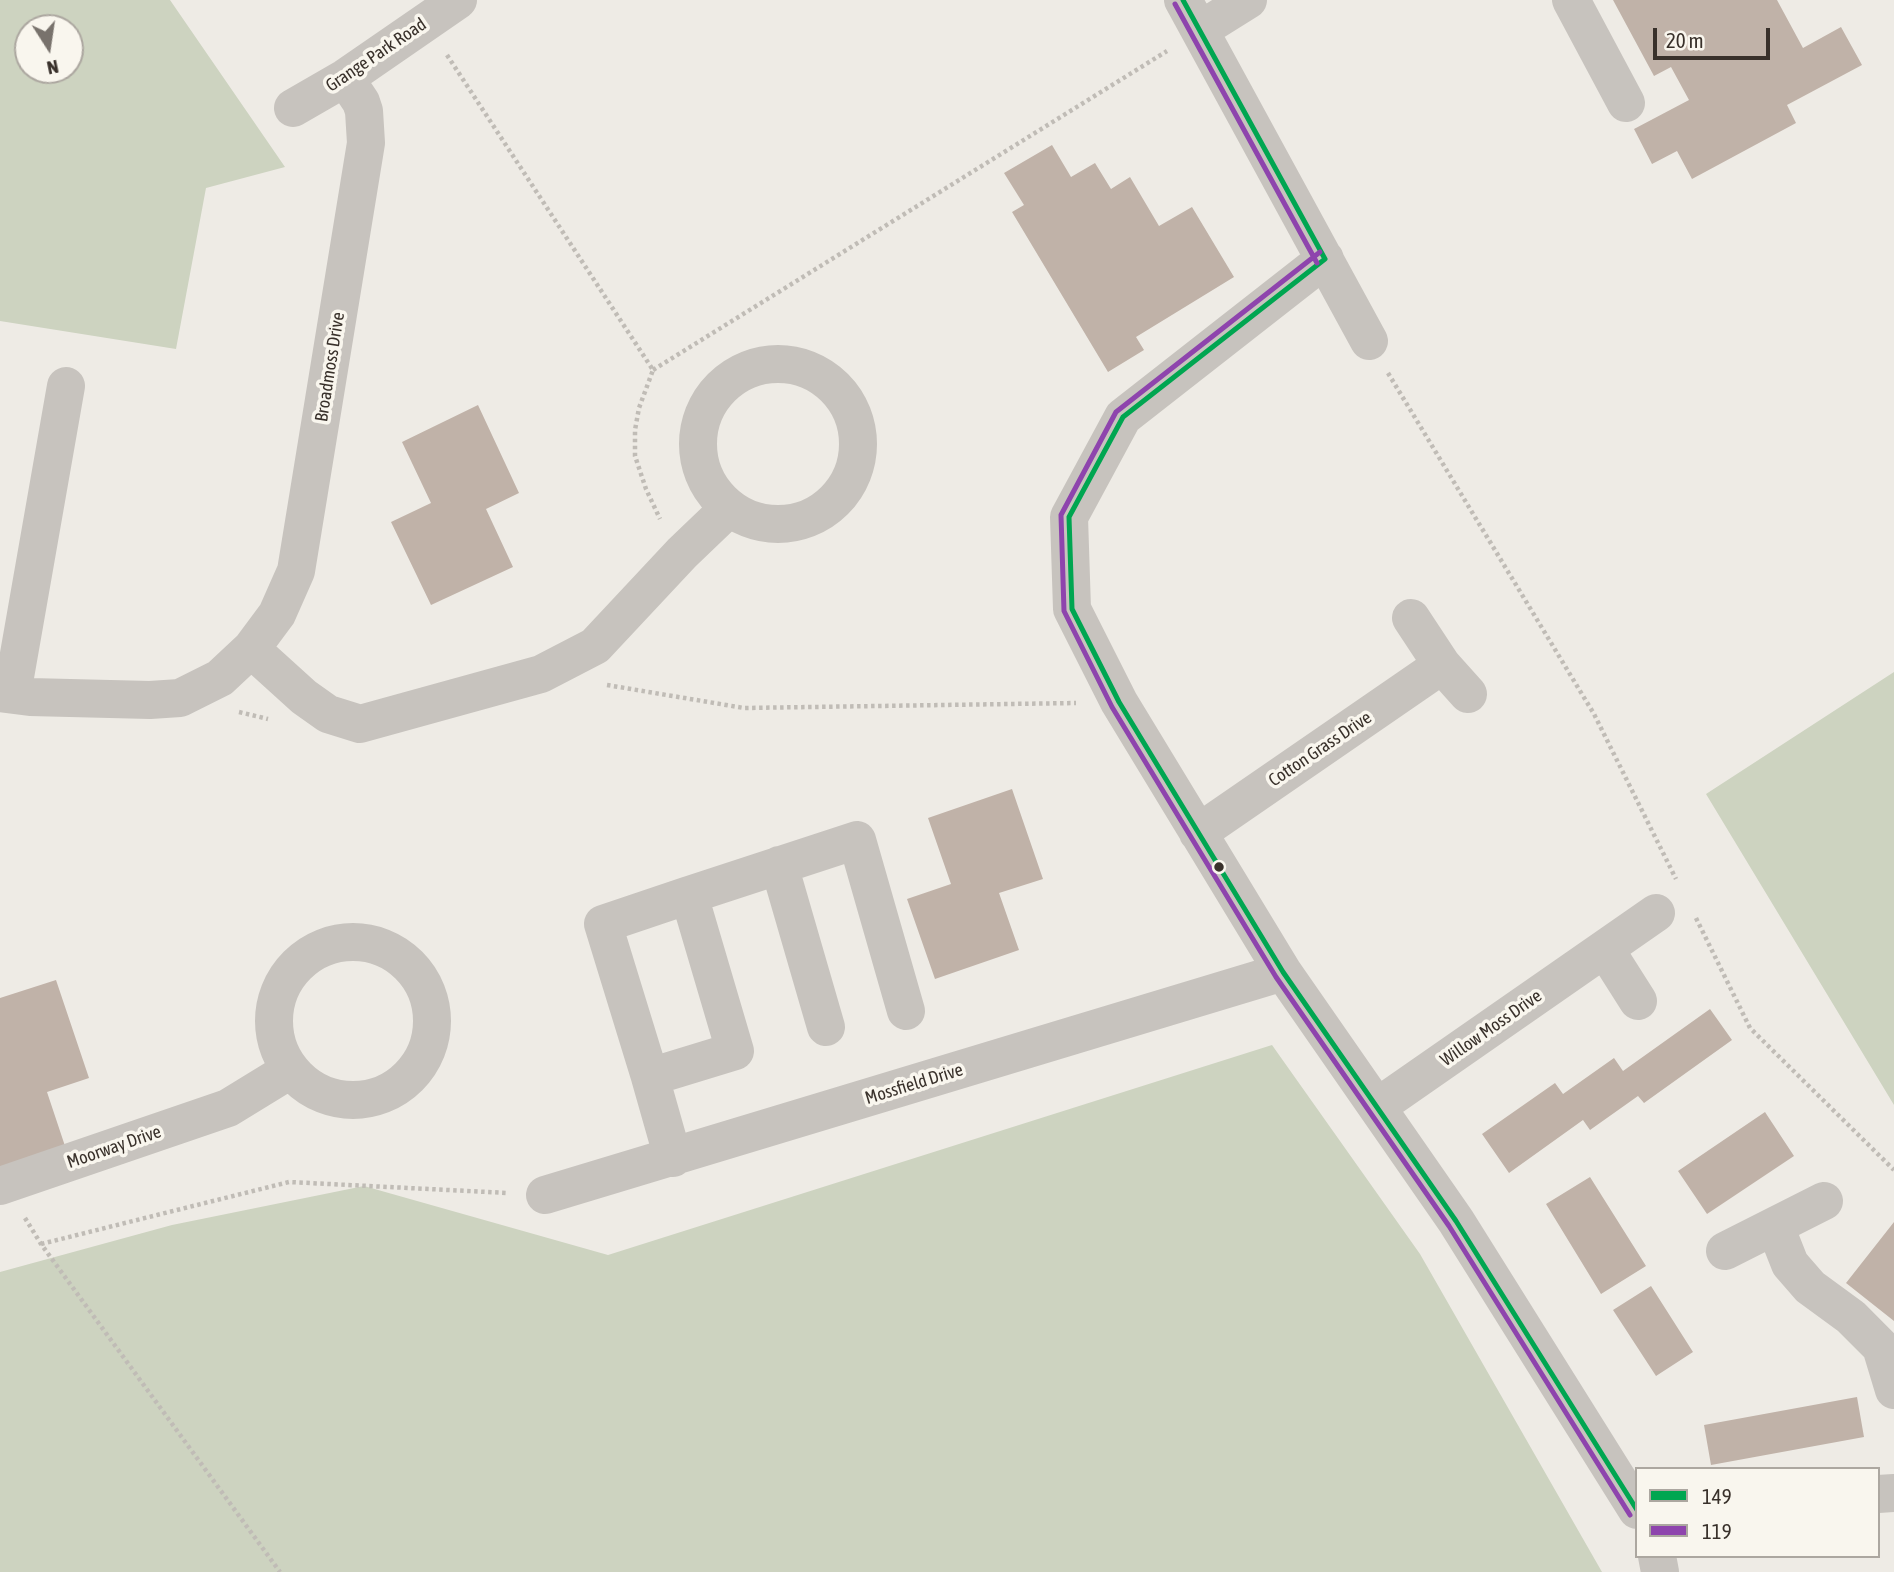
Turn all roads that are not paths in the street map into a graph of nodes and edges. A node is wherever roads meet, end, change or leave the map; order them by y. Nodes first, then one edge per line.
1 (458, 0) edge
2 (1248, 0) edge
3 (1572, 0) edge
4 (418, 11) edge
5 (1191, 15) edge
6 (345, 78) junction
7 (1626, 103) dead end
8 (293, 108) dead end
9 (1325, 259) junction
10 (1369, 341) road end
11 (66, 386) dead end
12 (729, 508) junction
13 (1411, 618) dead end
14 (251, 649) junction
15 (1442, 665) junction
16 (6, 693) edge
17 (1468, 694) dead end
18 (1198, 833) junction
19 (779, 866) junction
20 (689, 895) junction
21 (1673, 910) road end
22 (1605, 949) junction
23 (1283, 972) junction
24 (1638, 1001) dead end
25 (906, 1012) dead end
26 (826, 1027) dead end
27 (290, 1070) junction
28 (650, 1077) junction
29 (1377, 1107) junction
30 (673, 1158) junction
31 (2, 1185) edge
32 (545, 1195) road end
33 (1824, 1201) dead end
34 (1775, 1226) junction
35 (1726, 1251) dead end
36 (1894, 1390) edge
37 (1635, 1507) edge

1 - 4 street, Grange Park Road
2 - 5 street
3 - 7 street
4 - 6 street, Grange Park Road
5 - 9 street
6 - 8 street, Grange Park Road
6 - 14 street, Broadmoss Drive
9 - 10 street
9 - 18 street
11 - 16 street
12 - 12 street
12 - 14 street
13 - 15 street
14 - 16 street, Broadmoss Drive
15 - 17 street
15 - 18 street, Cotton Grass Drive
18 - 23 street
19 - 20 street
19 - 25 street
19 - 26 street
20 - 28 street
20 - 28 street
21 - 22 street, Willow Moss Drive
22 - 24 street
22 - 29 street, Willow Moss Drive
23 - 29 street
23 - 30 street, Mossfield Drive
27 - 27 street
27 - 31 street, Moorway Drive
28 - 30 street
29 - 37 street
30 - 32 street, Mossfield Drive
33 - 34 street
34 - 35 street
34 - 36 street

